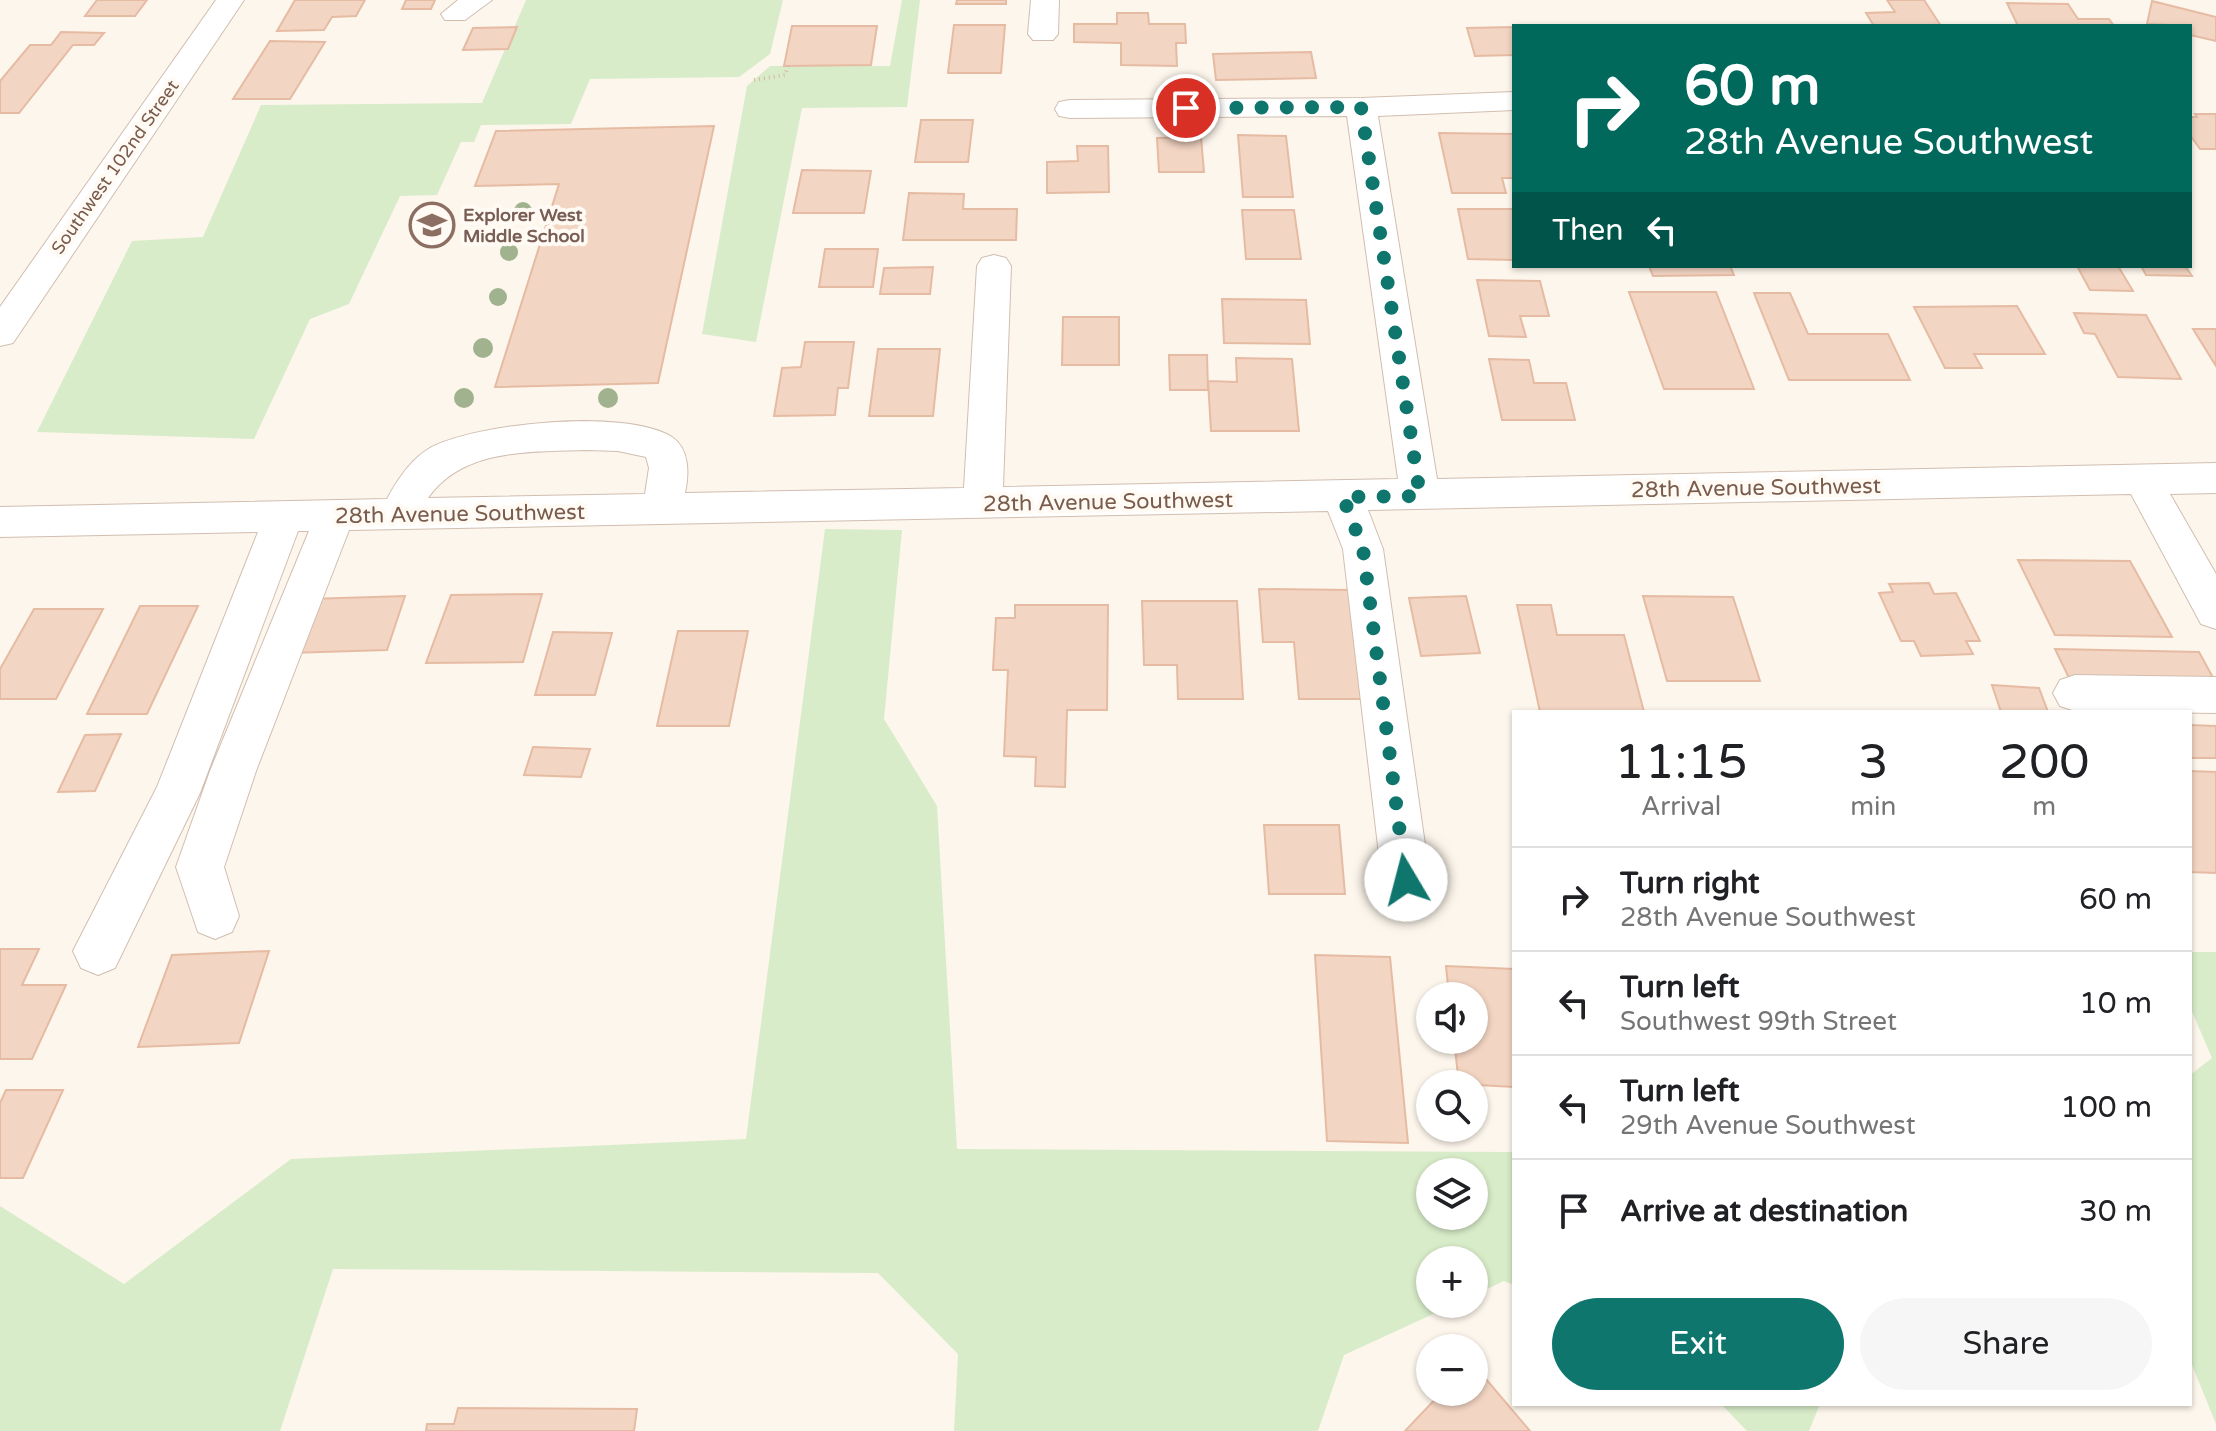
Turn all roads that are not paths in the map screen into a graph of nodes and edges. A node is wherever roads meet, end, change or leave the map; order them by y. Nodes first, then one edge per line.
1 (230, 0) edge
2 (1045, 0) edge
3 (1043, 34) dead end
4 (1512, 101) edge
5 (1361, 107) junction
6 (1070, 109) dead end
7 (994, 266) dead end
8 (0, 334) edge
9 (407, 455) dead end
10 (2216, 478) edge
11 (2143, 480) junction
12 (1420, 496) junction
13 (1343, 497) junction
14 (983, 504) junction
15 (661, 510) junction
16 (390, 515) junction
17 (335, 516) junction
18 (284, 517) junction
19 (0, 522) edge
20 (2216, 612) edge
21 (2075, 693) dead end
22 (2216, 695) edge
23 (1406, 880) dead end
24 (215, 916) dead end
25 (98, 951) dead end

1 - 8 street, Southwest 102nd Street
2 - 3 street
4 - 5 street
5 - 6 street
5 - 12 street
7 - 14 street
9 - 16 street
10 - 11 street, 28th Avenue Southwest
11 - 12 street, 28th Avenue Southwest
11 - 20 street
12 - 13 street, 28th Avenue Southwest
13 - 14 street, 28th Avenue Southwest
13 - 23 street
14 - 15 street, 28th Avenue Southwest
15 - 16 street, 28th Avenue Southwest
15 - 16 street
16 - 17 street, 28th Avenue Southwest
17 - 18 street, 28th Avenue Southwest
17 - 24 street
18 - 19 street, 28th Avenue Southwest
18 - 25 street
21 - 22 street

